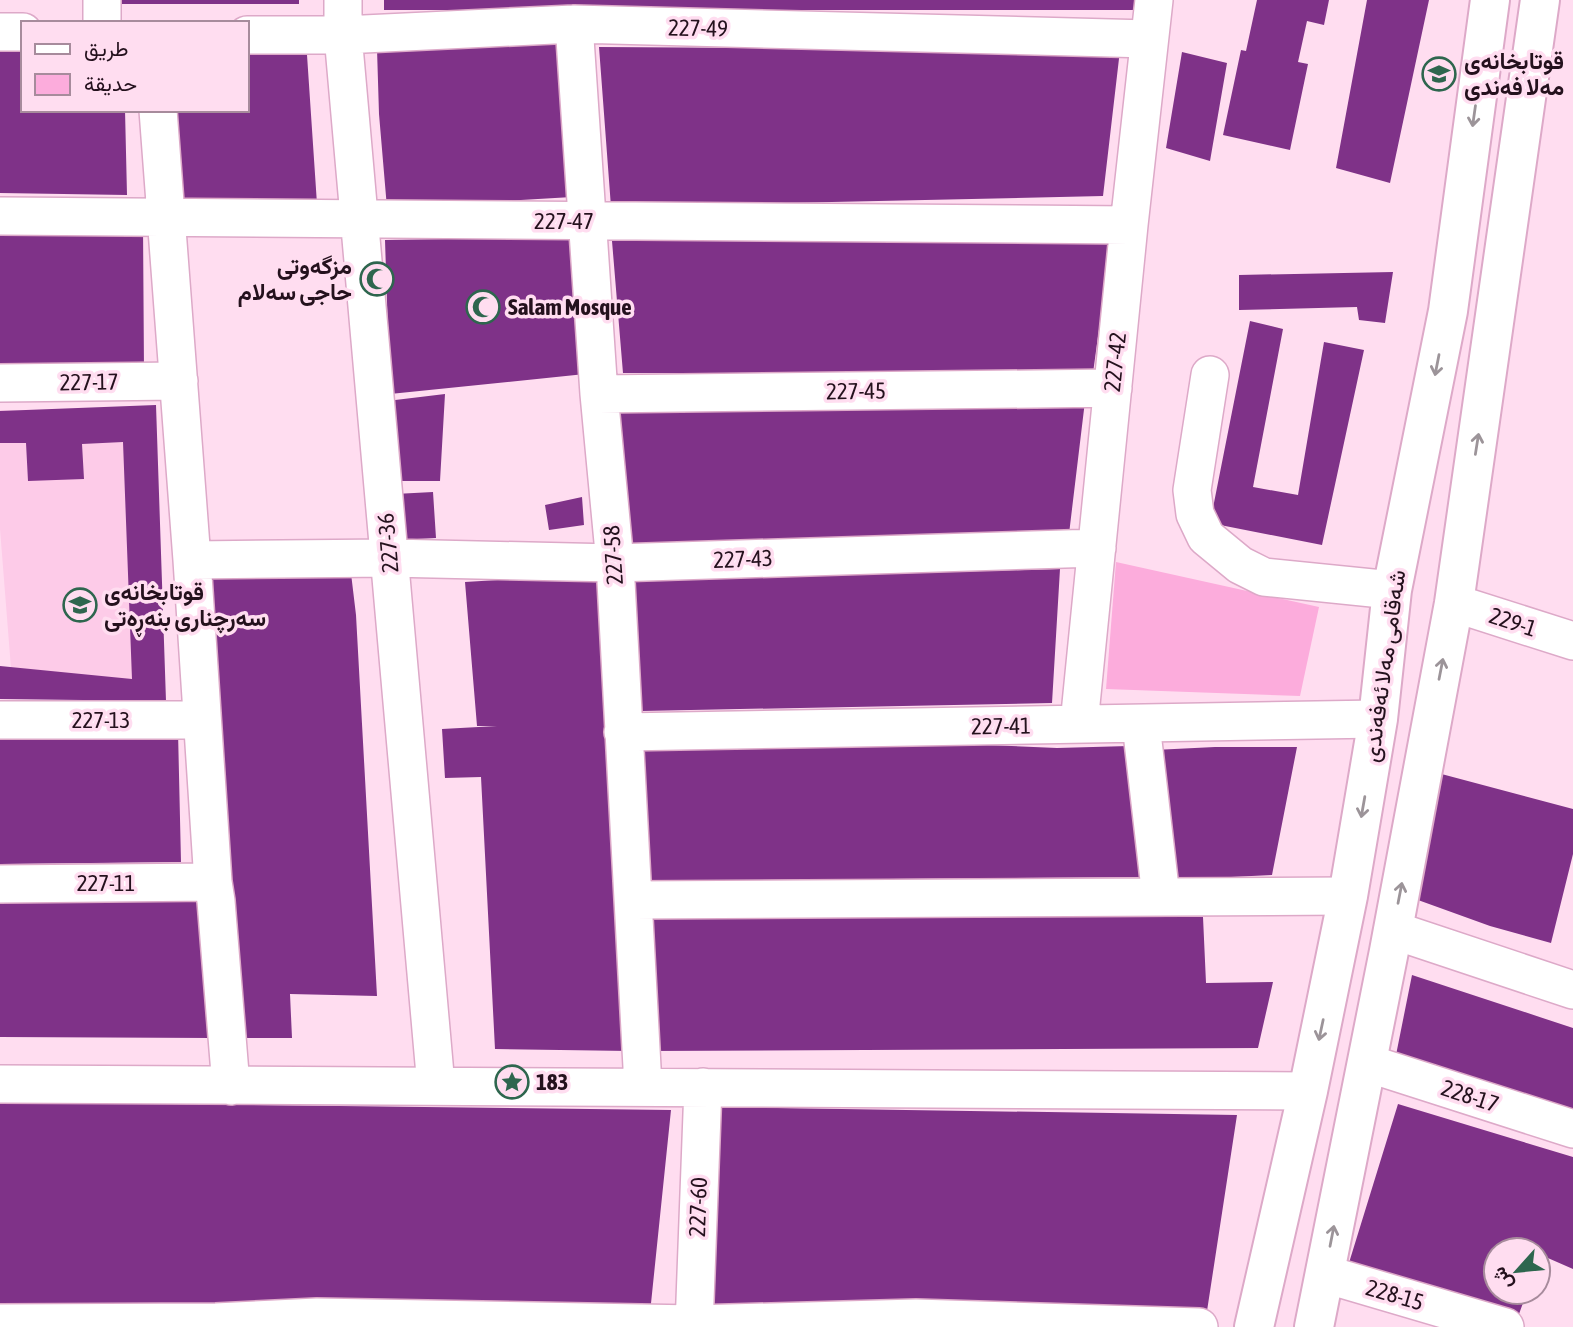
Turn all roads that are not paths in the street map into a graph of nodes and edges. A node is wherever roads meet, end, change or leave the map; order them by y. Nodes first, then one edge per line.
1 (102, 0) edge
2 (1154, 0) edge
3 (1490, 0) edge
4 (1540, 0) edge
5 (343, 17) edge
6 (102, 21) edge
7 (574, 24) junction
8 (0, 32) edge
9 (21, 32) edge
10 (248, 34) edge
11 (1149, 38) junction
12 (158, 112) edge
13 (0, 216) edge
14 (164, 216) junction
15 (360, 220) junction
16 (587, 221) junction
17 (1129, 225) junction
18 (1448, 311) junction
19 (1495, 326) junction
20 (1210, 376) dead end
21 (179, 381) junction
22 (0, 383) edge
23 (1113, 388) junction
24 (599, 394) junction
25 (1097, 548) junction
26 (390, 558) junction
27 (192, 560) junction
28 (615, 563) junction
29 (1392, 590) junction
30 (1454, 603) junction
31 (1573, 641) edge
32 (1378, 719) junction
33 (0, 720) edge
34 (202, 720) junction
35 (1080, 724) junction
36 (1141, 724) junction
37 (623, 732) junction
38 (213, 882) junction
39 (0, 884) edge
40 (1348, 896) junction
41 (1161, 897) junction
42 (634, 900) junction
43 (1393, 930) junction
44 (1573, 990) edge
45 (1367, 1063) junction
46 (0, 1084) edge
47 (231, 1086) junction
48 (436, 1086) junction
49 (643, 1086) junction
50 (703, 1087) junction
51 (1308, 1091) junction
52 (1573, 1129) edge
53 (1325, 1275) junction
54 (0, 1323) edge
55 (409, 1323) edge
56 (940, 1323) edge
57 (552, 1324) edge
58 (216, 1325) edge
59 (694, 1325) edge
60 (1199, 1327) edge
61 (1254, 1327) edge
62 (1314, 1327) edge
63 (1505, 1327) edge

1 - 6 street
2 - 11 street, 227-42
3 -> 18 main road, شەقامی مەلا ئەفەندی
4 - 19 main road
5 - 7 street, 227-49
5 - 10 street, 227-49
5 - 15 street, 227-36
7 - 11 street, 227-49
7 - 16 street, 227-58
8 - 9 street
11 - 17 street, 227-42
12 - 14 street
13 - 14 street, 227-47
14 - 15 street, 227-47
14 - 21 street
15 - 16 street, 227-47
15 - 26 street, 227-36
16 - 17 street, 227-47
16 - 24 street, 227-58
17 - 23 street, 227-42
18 - 19 main road
18 -> 29 main road, شەقامی مەلا ئەفەندی
30 -> 19 main road
20 - 29 street
21 - 22 street, 227-17
21 - 27 street
23 - 24 street, 227-45
23 - 25 street, 227-42
24 - 28 street, 227-58
25 - 28 street, 227-43
25 - 35 street, 227-42
26 - 27 street, 227-43
26 - 28 street, 227-43
26 - 48 street, 227-36
27 - 34 street
28 - 37 street, 227-58
29 - 32 main road, شەقامی مەلا ئەفەندی
30 - 31 street, 229-1
43 -> 30 main road
32 - 36 street, 227-41
32 -> 40 main road, شەقامی مەلا ئەفەندی
33 - 34 street, 227-13
34 - 38 street
35 - 36 street, 227-41
35 - 37 street, 227-41
36 - 41 street
37 - 42 street, 227-58
38 - 39 street, 227-11
38 - 47 street
40 - 41 street
40 -> 51 main road, شەقامی مەلا ئەفەندی
41 - 42 street
42 - 49 street, 227-58
43 - 44 street
43 - 45 main road
45 - 52 street, 228-17
53 -> 45 main road
46 - 47 street
47 - 48 street
48 - 49 street
49 - 50 street
50 - 51 street
50 - 59 street, 227-60
51 - 61 main road, شەقامی مەلا ئەفەندی
53 - 62 main road
53 - 63 street, 228-15
54 - 58 street
55 - 57 street
55 - 58 street
56 - 59 street
56 - 60 street
57 - 59 street

